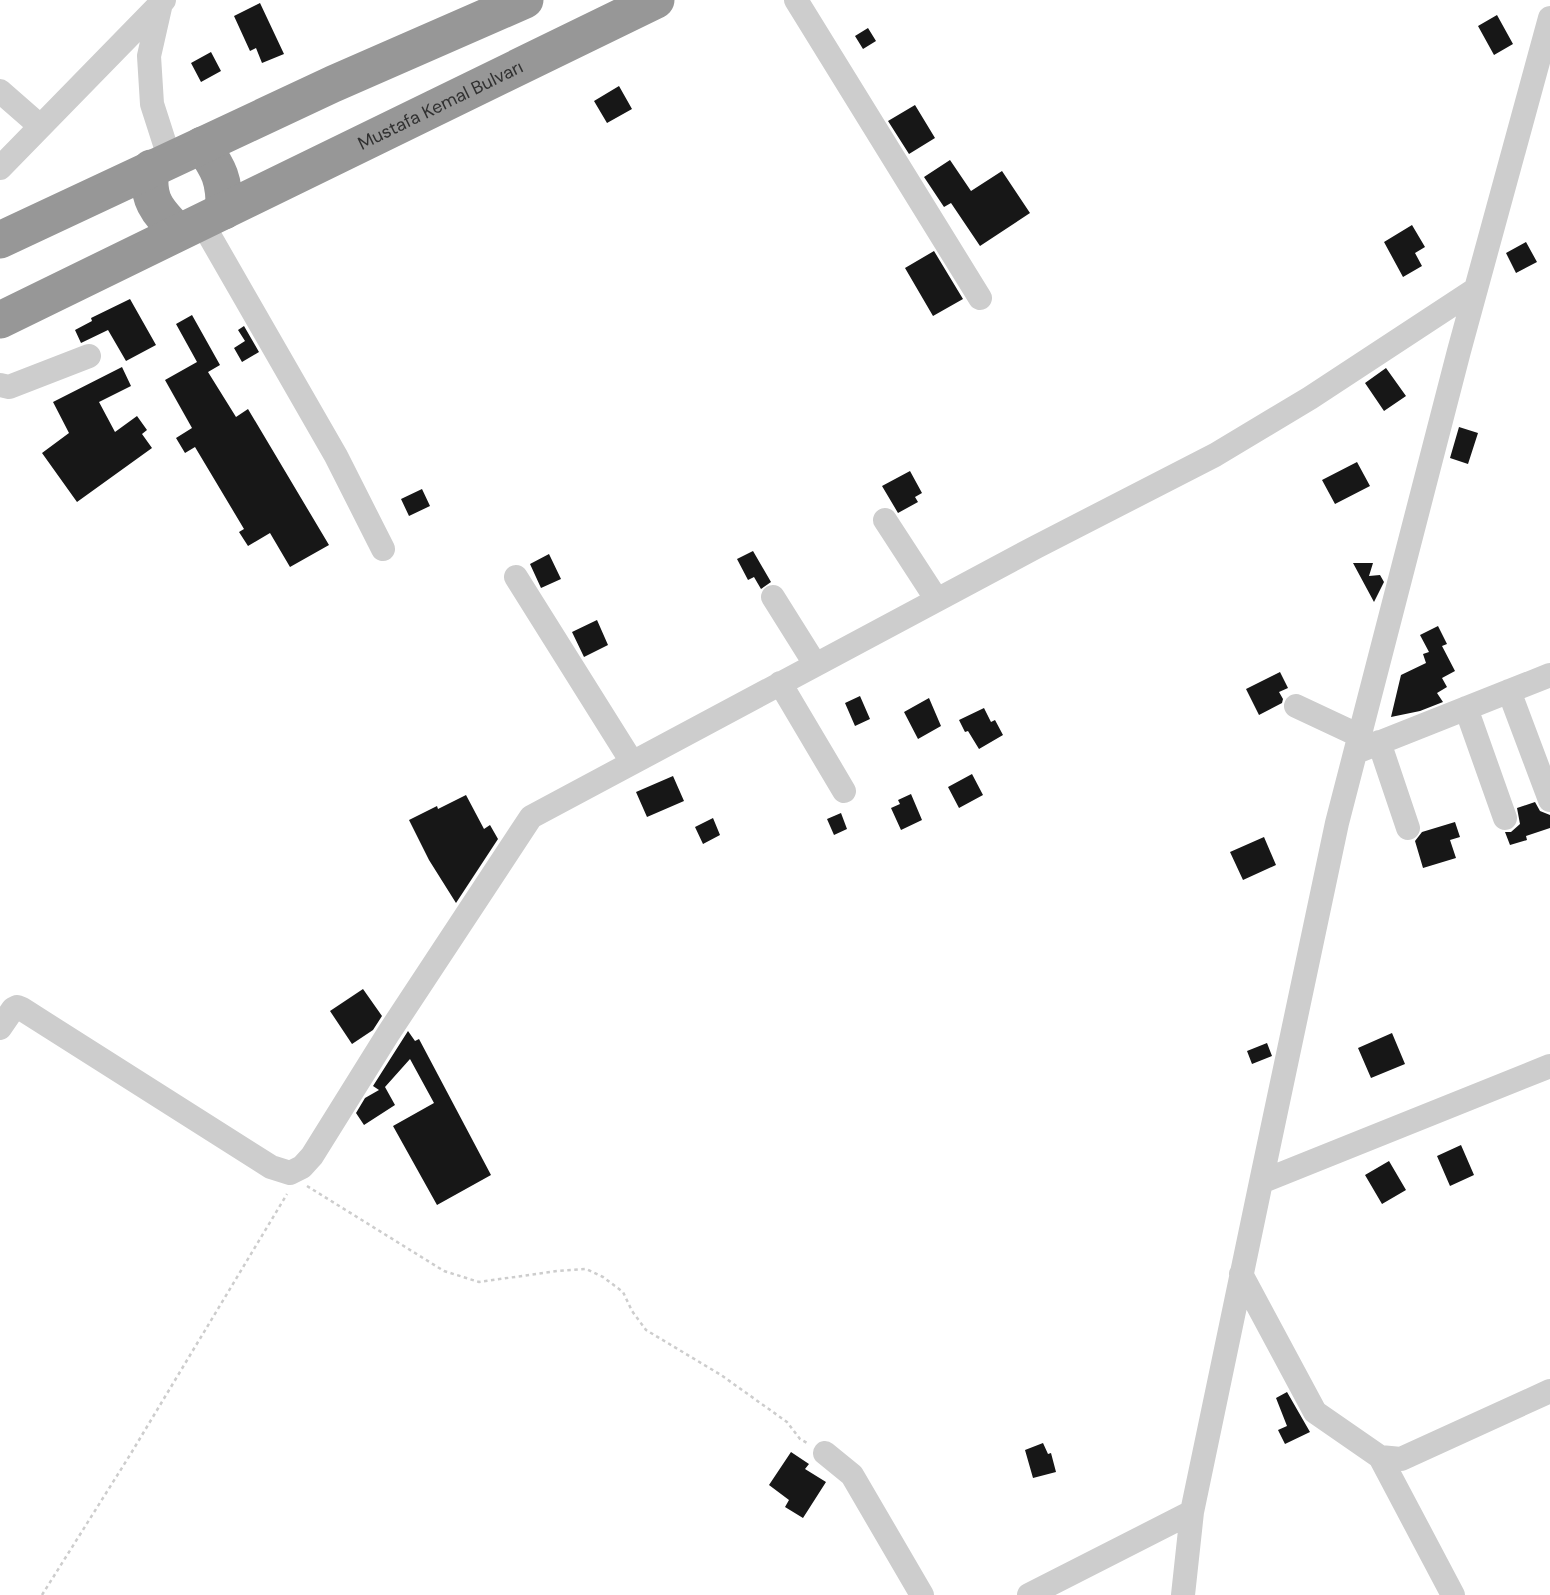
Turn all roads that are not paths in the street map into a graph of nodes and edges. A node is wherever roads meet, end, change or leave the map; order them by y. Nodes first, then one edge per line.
1 (525, 0) edge
2 (656, 0) edge
3 (796, 0) edge
4 (161, 1) edge
5 (1550, 18) edge
6 (0, 91) edge
7 (40, 126) junction
8 (175, 158) junction
9 (0, 168) edge
10 (201, 221) junction
11 (0, 240) edge
12 (1476, 289) junction
13 (980, 298) dead end
14 (0, 320) edge
15 (89, 356) dead end
16 (0, 385) edge
17 (885, 520) dead end
18 (383, 549) dead end
19 (516, 577) dead end
20 (773, 597) dead end
21 (937, 600) junction
22 (815, 664) junction
23 (1550, 674) edge
24 (780, 683) junction
25 (1509, 691) junction
26 (1296, 706) dead end
27 (1466, 708) junction
28 (1365, 743) junction
29 (632, 762) junction
30 (844, 791) dead end
31 (1550, 800) edge
32 (1505, 818) dead end
33 (1408, 828) dead end
34 (0, 1028) edge
35 (1550, 1066) edge
36 (1261, 1182) junction
37 (1241, 1274) junction
38 (1550, 1391) edge
39 (825, 1453) road end
40 (1380, 1457) junction
41 (1192, 1512) junction
42 (922, 1595) edge
43 (1029, 1595) edge
44 (1183, 1595) edge
45 (1453, 1595) edge

1 - 8 highway
2 - 10 highway, Mustafa Kemal Bulvarı
3 - 13 street
4 - 7 street
4 - 8 street
5 - 12 street
6 - 7 street
7 - 9 street
8 - 10 highway
8 - 10 highway
8 - 11 highway
10 - 14 highway, Mustafa Kemal Bulvarı
10 - 18 street
12 - 21 street
12 - 28 street
15 - 16 street
17 - 21 street
19 - 29 street
20 - 22 street
21 - 22 street
22 - 24 street
23 - 25 street
24 - 29 street
24 - 30 street
25 - 27 street
25 - 31 street
26 - 28 street
27 - 28 street
27 - 32 street
28 - 33 street
28 - 36 street
29 - 34 street
35 - 36 street
36 - 37 street
37 - 40 street
37 - 41 street
38 - 40 street
39 - 42 street
40 - 45 street
41 - 43 street
41 - 44 street

